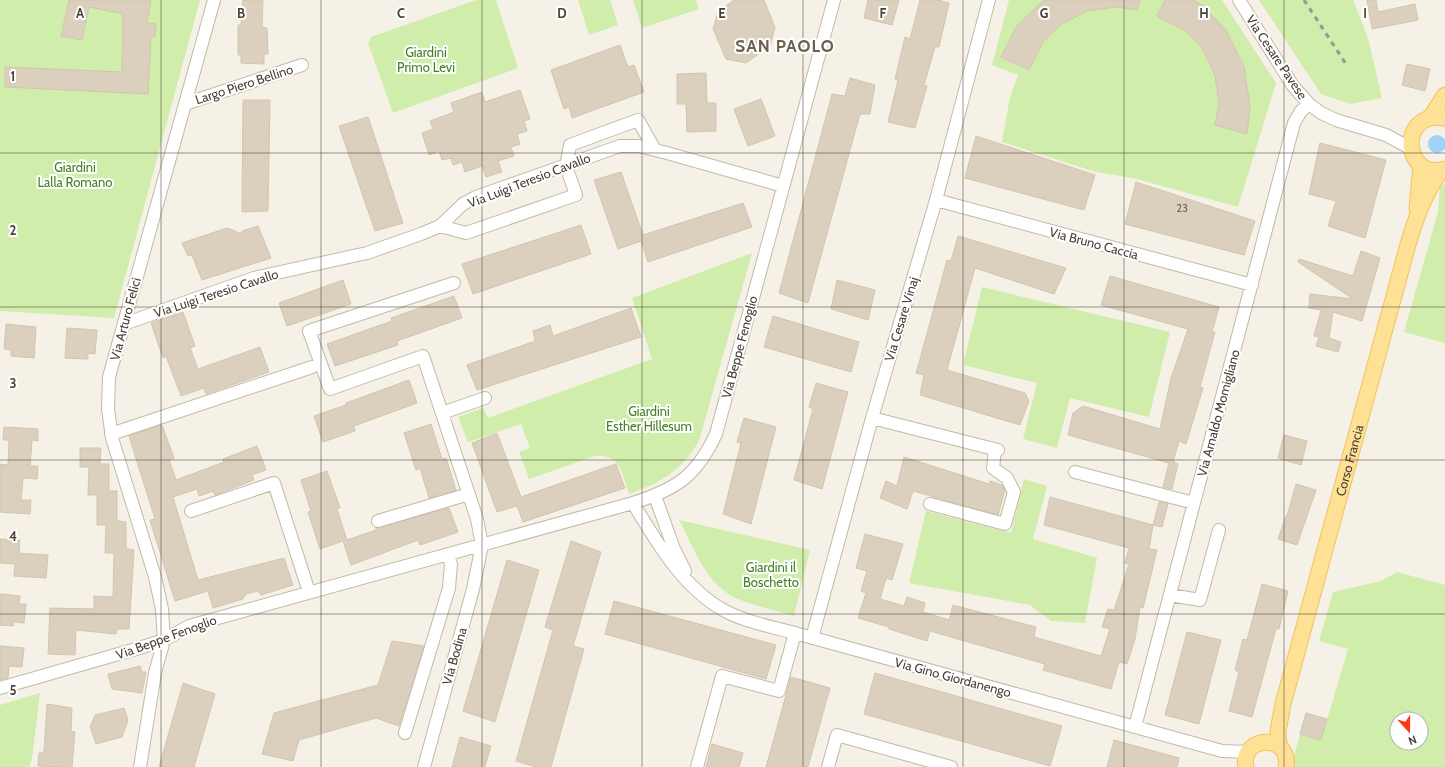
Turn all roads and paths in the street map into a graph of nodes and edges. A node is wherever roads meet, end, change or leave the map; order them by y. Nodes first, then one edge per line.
1 (214, 0) edge
2 (834, 0) edge
3 (989, 0) edge
4 (1239, 0) edge
5 (302, 65) dead end
6 (1445, 95) edge
7 (185, 104) junction
8 (1309, 104) junction
9 (1438, 118) edge
10 (1411, 140) junction
11 (655, 150) junction
12 (566, 166) junction
13 (1421, 166) junction
14 (1443, 170) edge
15 (783, 186) junction
16 (936, 200) junction
17 (1416, 217) junction
18 (440, 226) junction
19 (454, 283) dead end
20 (1252, 285) junction
21 (124, 324) junction
22 (312, 367) dead end
23 (486, 398) dead end
24 (442, 413) junction
25 (872, 418) junction
26 (111, 434) junction
27 (1076, 472) dead end
28 (469, 494) junction
29 (655, 496) junction
30 (633, 503) junction
31 (930, 504) dead end
32 (1194, 504) junction
33 (191, 511) dead end
34 (378, 521) dead end
35 (1219, 530) dead end
36 (482, 545) junction
37 (448, 554) junction
38 (692, 586) junction
39 (309, 592) junction
40 (1170, 595) junction
41 (795, 633) junction
42 (812, 638) junction
43 (164, 640) junction
44 (0, 688) edge
45 (1283, 704) junction
46 (1134, 727) junction
47 (405, 733) dead end
48 (1263, 742) junction
49 (1279, 746) junction
50 (1247, 761) edge
51 (140, 767) edge
52 (424, 767) edge
53 (697, 767) edge
54 (828, 767) edge
55 (951, 767) edge
56 (1286, 767) edge

1 - 7 street, Via Arturo Felici
2 - 15 street, Via Beppe Fenoglio
3 - 16 street, Via Cesare Vinaj
4 - 8 street, Via Cesare Pavese
5 - 7 street, Largo Piero Bellino
6 - 9 main road
7 - 21 street, Via Arturo Felici
8 - 10 street, Via Cesare Pavese
8 - 20 street, Via Arnaldo Momigliano
9 - 10 main road
10 - 13 main road
11 - 12 street, Via Luigi Teresio Cavallo
11 - 12 street
11 - 15 street, Via Luigi Teresio Cavallo
12 - 18 street, Via Luigi Teresio Cavallo
12 - 18 street
13 - 14 main road
13 - 17 main road, Corso Francia
14 - 17 main road, Corso Francia
15 - 29 street, Via Beppe Fenoglio
16 - 20 street, Via Bruno Caccia
16 - 25 street, Via Cesare Vinaj
17 - 45 main road, Corso Francia
18 - 21 street, Via Luigi Teresio Cavallo
19 - 24 street
20 - 32 street, Via Arnaldo Momigliano
21 - 26 street, Via Arturo Felici
22 - 26 street
23 - 24 street
24 - 28 street
25 - 31 street
25 - 42 street, Via Cesare Vinaj
26 - 43 street, Via Arturo Felici
27 - 32 street
28 - 34 street
28 - 36 street
29 - 30 street, Via Beppe Fenoglio
29 - 38 street, Via Gino Giordanengo
30 - 36 street, Via Beppe Fenoglio
30 - 38 street, Via Gino Giordanengo
32 - 40 street, Via Arnaldo Momigliano
33 - 39 street
35 - 40 street
36 - 37 street, Via Beppe Fenoglio
36 - 52 street, Via Bodina
37 - 39 street, Via Beppe Fenoglio
37 - 47 street
38 - 41 street, Via Gino Giordanengo
39 - 43 street, Via Beppe Fenoglio
40 - 46 street, Via Arnaldo Momigliano
41 - 42 street, Via Gino Giordanengo
41 - 53 street
42 - 46 street, Via Gino Giordanengo
43 - 44 street, Via Beppe Fenoglio
43 - 51 street, Via Arturo Felici
45 - 48 main road, Corso Francia
45 - 49 main road, Corso Francia
46 - 50 street, Via Gino Giordanengo
48 - 49 main road
48 - 50 main road
49 - 56 main road
54 - 55 street

